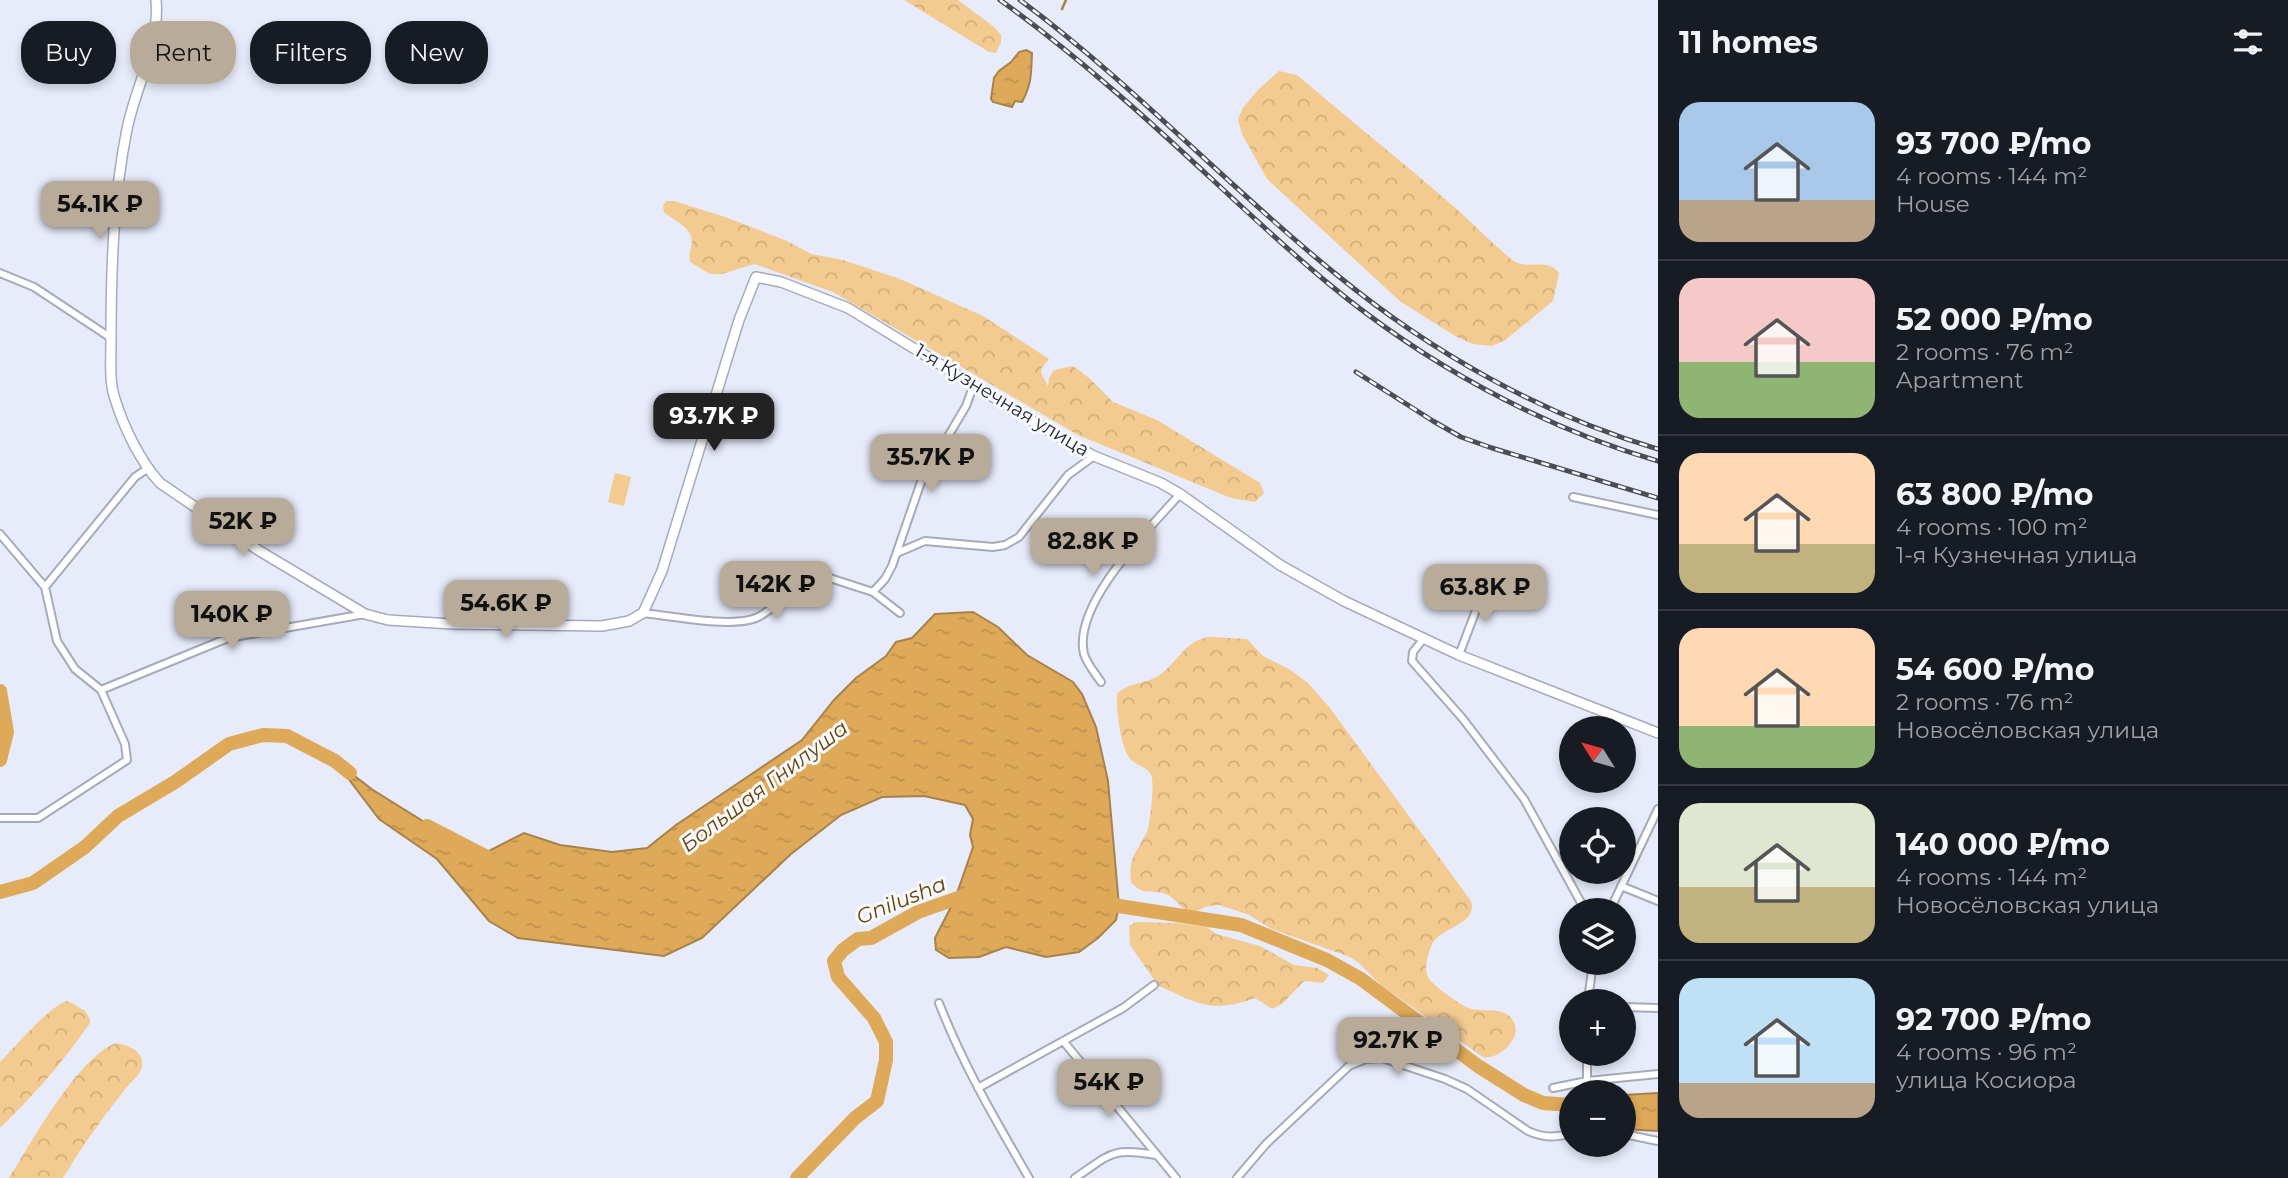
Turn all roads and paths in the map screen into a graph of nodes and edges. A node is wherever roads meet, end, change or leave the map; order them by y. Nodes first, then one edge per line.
1 (156, 0) edge
2 (0, 273) edge
3 (111, 338) junction
4 (974, 384) junction
5 (1094, 456) junction
6 (147, 469) junction
7 (1180, 495) junction
8 (1573, 497) dead end
9 (1658, 515) edge
10 (0, 534) edge
11 (897, 553) junction
12 (1486, 584) dead end
13 (45, 587) junction
14 (873, 592) junction
15 (643, 613) junction
16 (365, 614) junction
17 (900, 614) dead end
18 (1424, 638) junction
19 (1459, 655) junction
20 (1101, 682) dead end
21 (101, 690) junction
22 (1658, 733) edge
23 (1658, 809) edge
24 (0, 818) edge
25 (1621, 886) junction
26 (1578, 898) edge
27 (1616, 898) edge
28 (1658, 901) edge
29 (1154, 985) dead end
30 (939, 1003) dead end
31 (1636, 1007) edge
32 (1658, 1008) edge
33 (1064, 1042) junction
34 (1658, 1074) edge
35 (1597, 1080) edge
36 (1559, 1087) edge
37 (978, 1088) junction
38 (1553, 1088) dead end
39 (1636, 1136) edge
40 (1559, 1137) edge
41 (1658, 1141) edge
42 (1156, 1156) junction
43 (1029, 1178) edge
44 (1075, 1178) edge
45 (1176, 1178) edge
46 (1237, 1178) edge

1 - 3 street
2 - 3 street
3 - 6 street
4 - 5 street, 1-я Кузнечная улица
4 - 11 street
4 - 15 street, 1-я Кузнечная улица
5 - 7 street, 1-я Кузнечная улица
5 - 11 street
6 - 13 street
6 - 16 street
7 - 18 street, 1-я Кузнечная улица
7 - 20 street
8 - 9 street
10 - 13 street
11 - 14 street
12 - 19 street
13 - 21 street
14 - 15 street
14 - 17 street
15 - 16 street
16 - 21 street
18 - 19 street, 1-я Кузнечная улица
18 - 26 street
19 - 22 street, 1-я Кузнечная улица
21 - 24 street
23 - 25 street
25 - 27 street
25 - 28 street
29 - 33 street
30 - 37 street
31 - 32 street
33 - 37 street
33 - 42 street
34 - 35 street
36 - 38 street
37 - 43 street
39 - 41 street
40 - 46 street
42 - 44 street
42 - 45 street

